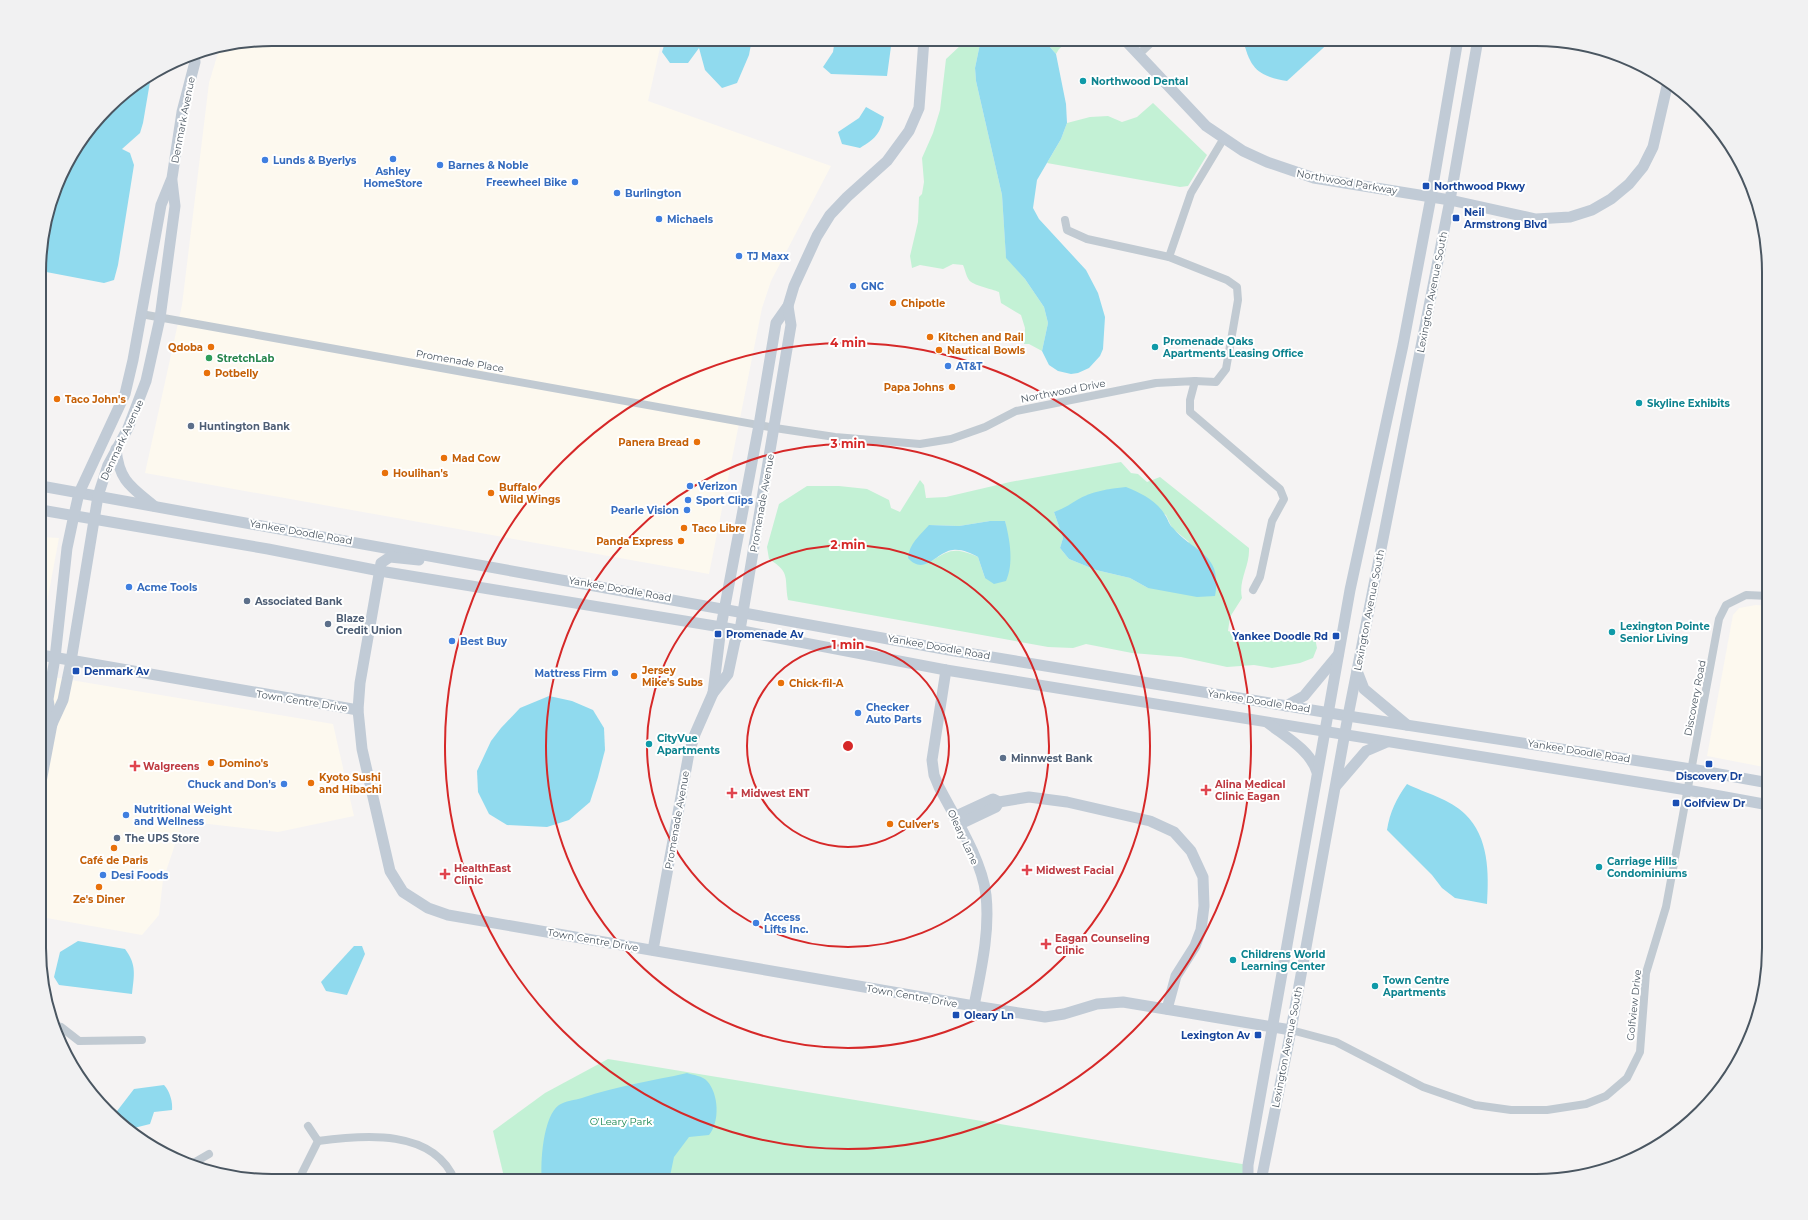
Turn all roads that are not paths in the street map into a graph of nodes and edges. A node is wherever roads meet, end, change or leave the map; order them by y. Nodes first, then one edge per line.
1 (923, 46) edge
2 (1130, 46) edge
3 (1148, 46) edge
4 (1457, 46) edge
5 (1477, 46) edge
6 (1138, 55) junction
7 (194, 60) edge
8 (1667, 88) edge
9 (1224, 138) junction
10 (172, 178) junction
11 (1431, 197) junction
12 (1450, 200) junction
13 (1065, 220) dead end
14 (1169, 257) junction
15 (788, 306) junction
16 (141, 314) junction
17 (160, 318) junction
18 (1194, 381) junction
19 (759, 425) junction
20 (775, 428) junction
21 (116, 450) junction
22 (46, 487) edge
23 (80, 493) junction
24 (98, 496) junction
25 (154, 506) junction
26 (46, 511) edge
27 (74, 515) junction
28 (93, 519) junction
29 (485, 565) junction
30 (380, 571) junction
31 (1253, 590) dead end
32 (1762, 596) edge
33 (725, 608) junction
34 (744, 612) junction
35 (721, 627) junction
36 (740, 630) junction
37 (1338, 654) junction
38 (46, 656) edge
39 (55, 658) junction
40 (71, 661) junction
41 (946, 670) junction
42 (1357, 671) junction
43 (713, 693) junction
44 (1286, 706) junction
45 (358, 710) junction
46 (1327, 712) junction
47 (1348, 716) junction
48 (1266, 722) junction
49 (52, 724) junction
50 (1406, 725) junction
51 (1324, 731) junction
52 (1345, 735) junction
53 (1387, 742) junction
54 (46, 756) edge
55 (1691, 769) junction
56 (1317, 772) junction
57 (1762, 782) edge
58 (1336, 786) junction
59 (1687, 790) junction
60 (1762, 804) edge
61 (956, 821) junction
62 (654, 950) junction
63 (974, 1006) junction
64 (1167, 1009) junction
65 (60, 1027) edge
66 (1272, 1027) junction
67 (1291, 1030) junction
68 (142, 1040) dead end
69 (308, 1126) dead end
70 (318, 1141) junction
71 (209, 1154) dead end
72 (197, 1161) edge
73 (301, 1174) edge
74 (451, 1174) edge
75 (1248, 1174) edge
76 (1262, 1174) edge

1 - 15 street, Promenade Avenue
2 - 6 street, Northwood Parkway
3 - 6 street
4 - 11 street, Lexington Avenue South
5 - 12 street, Lexington Avenue South
6 - 9 street, Northwood Parkway
7 - 10 street, Denmark Avenue
8 - 12 street, Northwood Parkway
9 - 11 street, Northwood Parkway
9 - 14 street
10 - 16 street, Denmark Avenue
10 - 17 street, Denmark Avenue
11 - 12 street, Northwood Parkway
11 - 37 street, Lexington Avenue South
12 - 42 street, Lexington Avenue South
13 - 14 street
14 - 18 street, Northwood Drive
15 - 19 street, Promenade Avenue
15 - 20 street, Promenade Avenue
16 - 17 street, Promenade Place
16 - 23 street, Denmark Avenue
17 - 19 street, Promenade Place
17 - 21 street, Denmark Avenue
18 - 20 street, Northwood Drive
18 - 31 street
19 - 20 street, Promenade Place
19 - 33 street, Promenade Avenue
20 - 34 street, Promenade Avenue
21 - 24 street, Denmark Avenue
21 - 25 street
22 - 23 street, Yankee Doodle Road
23 - 24 street, Yankee Doodle Road
23 - 27 street, Denmark Avenue
24 - 25 street, Yankee Doodle Road
24 - 28 street, Denmark Avenue
25 - 29 street, Yankee Doodle Road
26 - 27 street, Yankee Doodle Road
27 - 28 street, Yankee Doodle Road
27 - 39 street, Denmark Avenue
28 - 30 street, Yankee Doodle Road
28 - 40 street, Denmark Avenue
29 - 30 street
29 - 33 street, Yankee Doodle Road
30 - 35 street, Yankee Doodle Road
30 - 45 street
32 - 55 street, Discovery Road
33 - 34 street, Yankee Doodle Road
33 - 35 street, Promenade Avenue
34 - 36 street, Promenade Avenue
34 - 44 street, Yankee Doodle Road
35 - 36 street, Yankee Doodle Road
35 - 43 street, Promenade Avenue
36 - 41 street, Yankee Doodle Road
36 - 43 street, Promenade Avenue
37 - 44 street
37 - 46 street, Lexington Avenue South
38 - 39 street, Town Centre Drive
39 - 40 street, Town Centre Drive
39 - 49 street, Denmark Avenue
40 - 45 street, Town Centre Drive
40 - 49 street, Denmark Avenue
41 - 48 street, Yankee Doodle Road
41 - 61 street, Oleary Lane
42 - 47 street, Lexington Avenue South
42 - 50 street
43 - 62 street, Promenade Avenue
44 - 46 street, Yankee Doodle Road
45 - 62 street, Town Centre Drive
46 - 47 street, Yankee Doodle Road
46 - 51 street, Lexington Avenue South
47 - 50 street, Yankee Doodle Road
47 - 52 street, Lexington Avenue South
48 - 51 street, Yankee Doodle Road
48 - 56 street
49 - 54 street, Denmark Avenue
50 - 55 street, Yankee Doodle Road
51 - 52 street, Yankee Doodle Road
51 - 56 street, Lexington Avenue South
52 - 53 street, Yankee Doodle Road
52 - 58 street, Lexington Avenue South
53 - 58 street
53 - 59 street, Yankee Doodle Road
55 - 57 street, Yankee Doodle Road
55 - 59 street, Golfview Drive
56 - 66 street, Lexington Avenue South
58 - 67 street, Lexington Avenue South
59 - 60 street, Yankee Doodle Road
59 - 67 street, Golfview Drive
61 - 63 street, Oleary Lane
61 - 64 street
62 - 63 street, Town Centre Drive
63 - 64 street, Town Centre Drive
64 - 66 street, Town Centre Drive
65 - 68 street
66 - 67 street, Town Centre Drive
66 - 75 street, Lexington Avenue South
67 - 76 street, Lexington Avenue South
69 - 70 street
70 - 73 street
70 - 74 street
71 - 72 street

